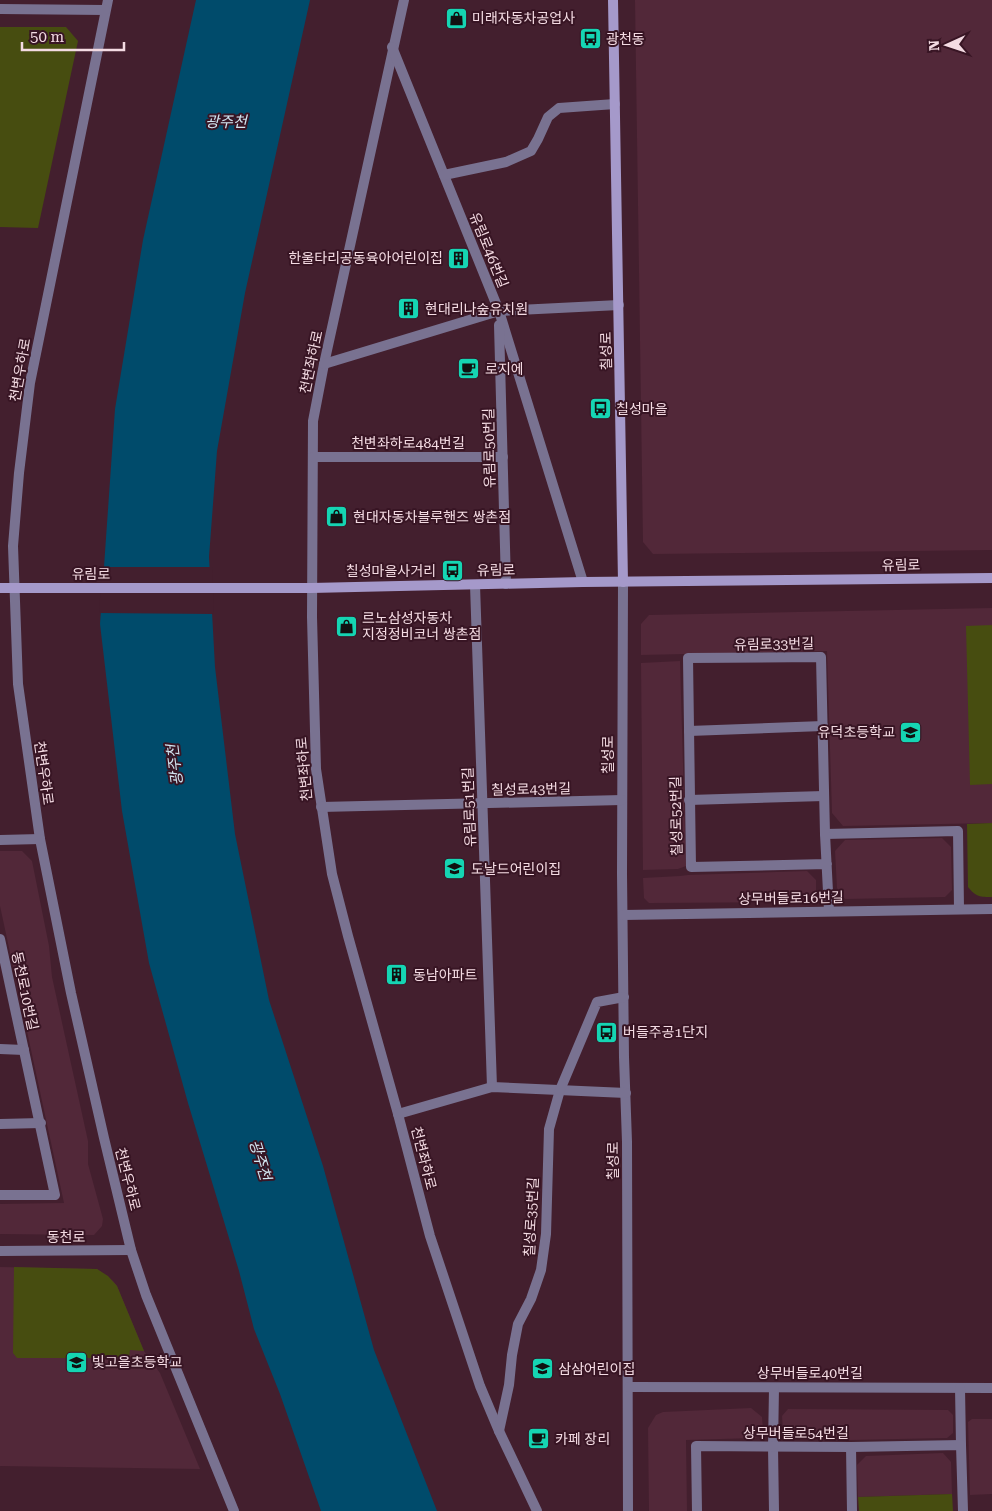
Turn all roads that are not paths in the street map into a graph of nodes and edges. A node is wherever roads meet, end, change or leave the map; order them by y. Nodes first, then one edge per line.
1 (404, 0) edge
2 (613, 0) edge
3 (106, 5) edge
4 (0, 9) edge
5 (392, 47) junction
6 (615, 104) junction
7 (444, 175) junction
8 (619, 306) junction
9 (499, 311) junction
10 (324, 364) junction
11 (313, 457) junction
12 (504, 457) junction
13 (992, 578) edge
14 (583, 582) junction
15 (623, 582) junction
16 (506, 584) junction
17 (475, 585) junction
18 (0, 588) edge
19 (14, 588) junction
20 (312, 588) junction
21 (688, 658) joint
22 (823, 726) junction
23 (689, 731) junction
24 (824, 796) junction
25 (622, 800) junction
26 (689, 800) junction
27 (483, 804) junction
28 (321, 807) junction
29 (825, 834) junction
30 (40, 839) junction
31 (0, 840) edge
32 (827, 864) junction
33 (959, 909) junction
34 (992, 909) edge
35 (829, 910) junction
36 (623, 915) junction
37 (0, 939) edge
38 (624, 997) junction
39 (0, 1049) edge
40 (24, 1050) junction
41 (492, 1088) junction
42 (560, 1090) junction
43 (626, 1093) junction
44 (398, 1114) junction
45 (0, 1124) edge
46 (40, 1124) junction
47 (0, 1195) edge
48 (131, 1250) junction
49 (0, 1251) edge
50 (628, 1388) junction
51 (774, 1388) junction
52 (960, 1388) junction
53 (992, 1388) edge
54 (499, 1431) junction
55 (961, 1445) junction
56 (773, 1447) junction
57 (851, 1447) junction
58 (234, 1511) edge
59 (537, 1511) edge
60 (628, 1511) edge
61 (697, 1511) edge
62 (774, 1511) edge
63 (852, 1511) edge
64 (963, 1511) edge

1 - 5 street, 천변좌하로
2 - 6 street, 칠성로
3 - 4 street
3 - 19 street, 천변우하로
5 - 7 street, 유림로46번길
5 - 10 street, 천변좌하로
6 - 7 street
6 - 8 street, 칠성로
7 - 9 street, 유림로46번길
8 - 9 street
8 - 15 street, 칠성로
9 - 10 street
9 - 12 street, 유림로50번길
9 - 14 street, 유림로46번길
10 - 11 street, 천변좌하로
11 - 12 street, 천변좌하로484번길
11 - 20 street, 천변좌하로
12 - 16 street, 유림로50번길
13 - 15 street, 유림로
14 - 15 street, 유림로
14 - 16 street, 유림로
15 - 25 street, 칠성로
16 - 17 street, 유림로
17 - 20 street, 유림로
17 - 27 street, 유림로51번길
18 - 19 street, 유림로
19 - 20 street, 유림로
19 - 30 street, 천변우하로
20 - 28 street, 천변좌하로
21 - 22 street, 유림로33번길
21 - 23 street, 칠성로52번길
22 - 23 street
22 - 24 street, 유림로33번길
23 - 26 street, 칠성로52번길
24 - 26 street
24 - 29 street, 유림로33번길
25 - 27 street, 칠성로43번길
25 - 36 street, 칠성로
26 - 32 street, 칠성로52번길
27 - 28 street, 칠성로43번길
27 - 41 street, 유림로51번길
28 - 44 street, 천변좌하로
29 - 32 street, 유림로33번길
29 - 33 street
30 - 31 street
30 - 48 street, 천변우하로
32 - 35 street, 유림로33번길
33 - 34 street, 상무버들로16번길
33 - 35 street, 상무버들로16번길
35 - 36 street, 상무버들로16번길
36 - 38 street, 칠성로
37 - 40 street, 동천로10번길
38 - 42 street, 칠성로35번길
38 - 43 street, 칠성로
39 - 40 street, 동천로10번길
40 - 46 street, 동천로10번길
41 - 42 street
41 - 44 street
42 - 43 street
42 - 54 street, 칠성로35번길
43 - 50 street, 칠성로
44 - 54 street, 천변좌하로
45 - 46 street
46 - 47 street, 동천로10번길
48 - 49 street, 동천로
48 - 58 street, 천변우하로
50 - 51 street, 상무버들로40번길
50 - 60 street, 칠성로
51 - 52 street, 상무버들로40번길
51 - 56 street
52 - 53 street, 상무버들로40번길
52 - 55 street
54 - 59 street, 천변좌하로
55 - 57 street, 상무버들로54번길
55 - 64 street
56 - 57 street, 상무버들로54번길
56 - 61 street, 상무버들로54번길
56 - 62 street
57 - 63 street

